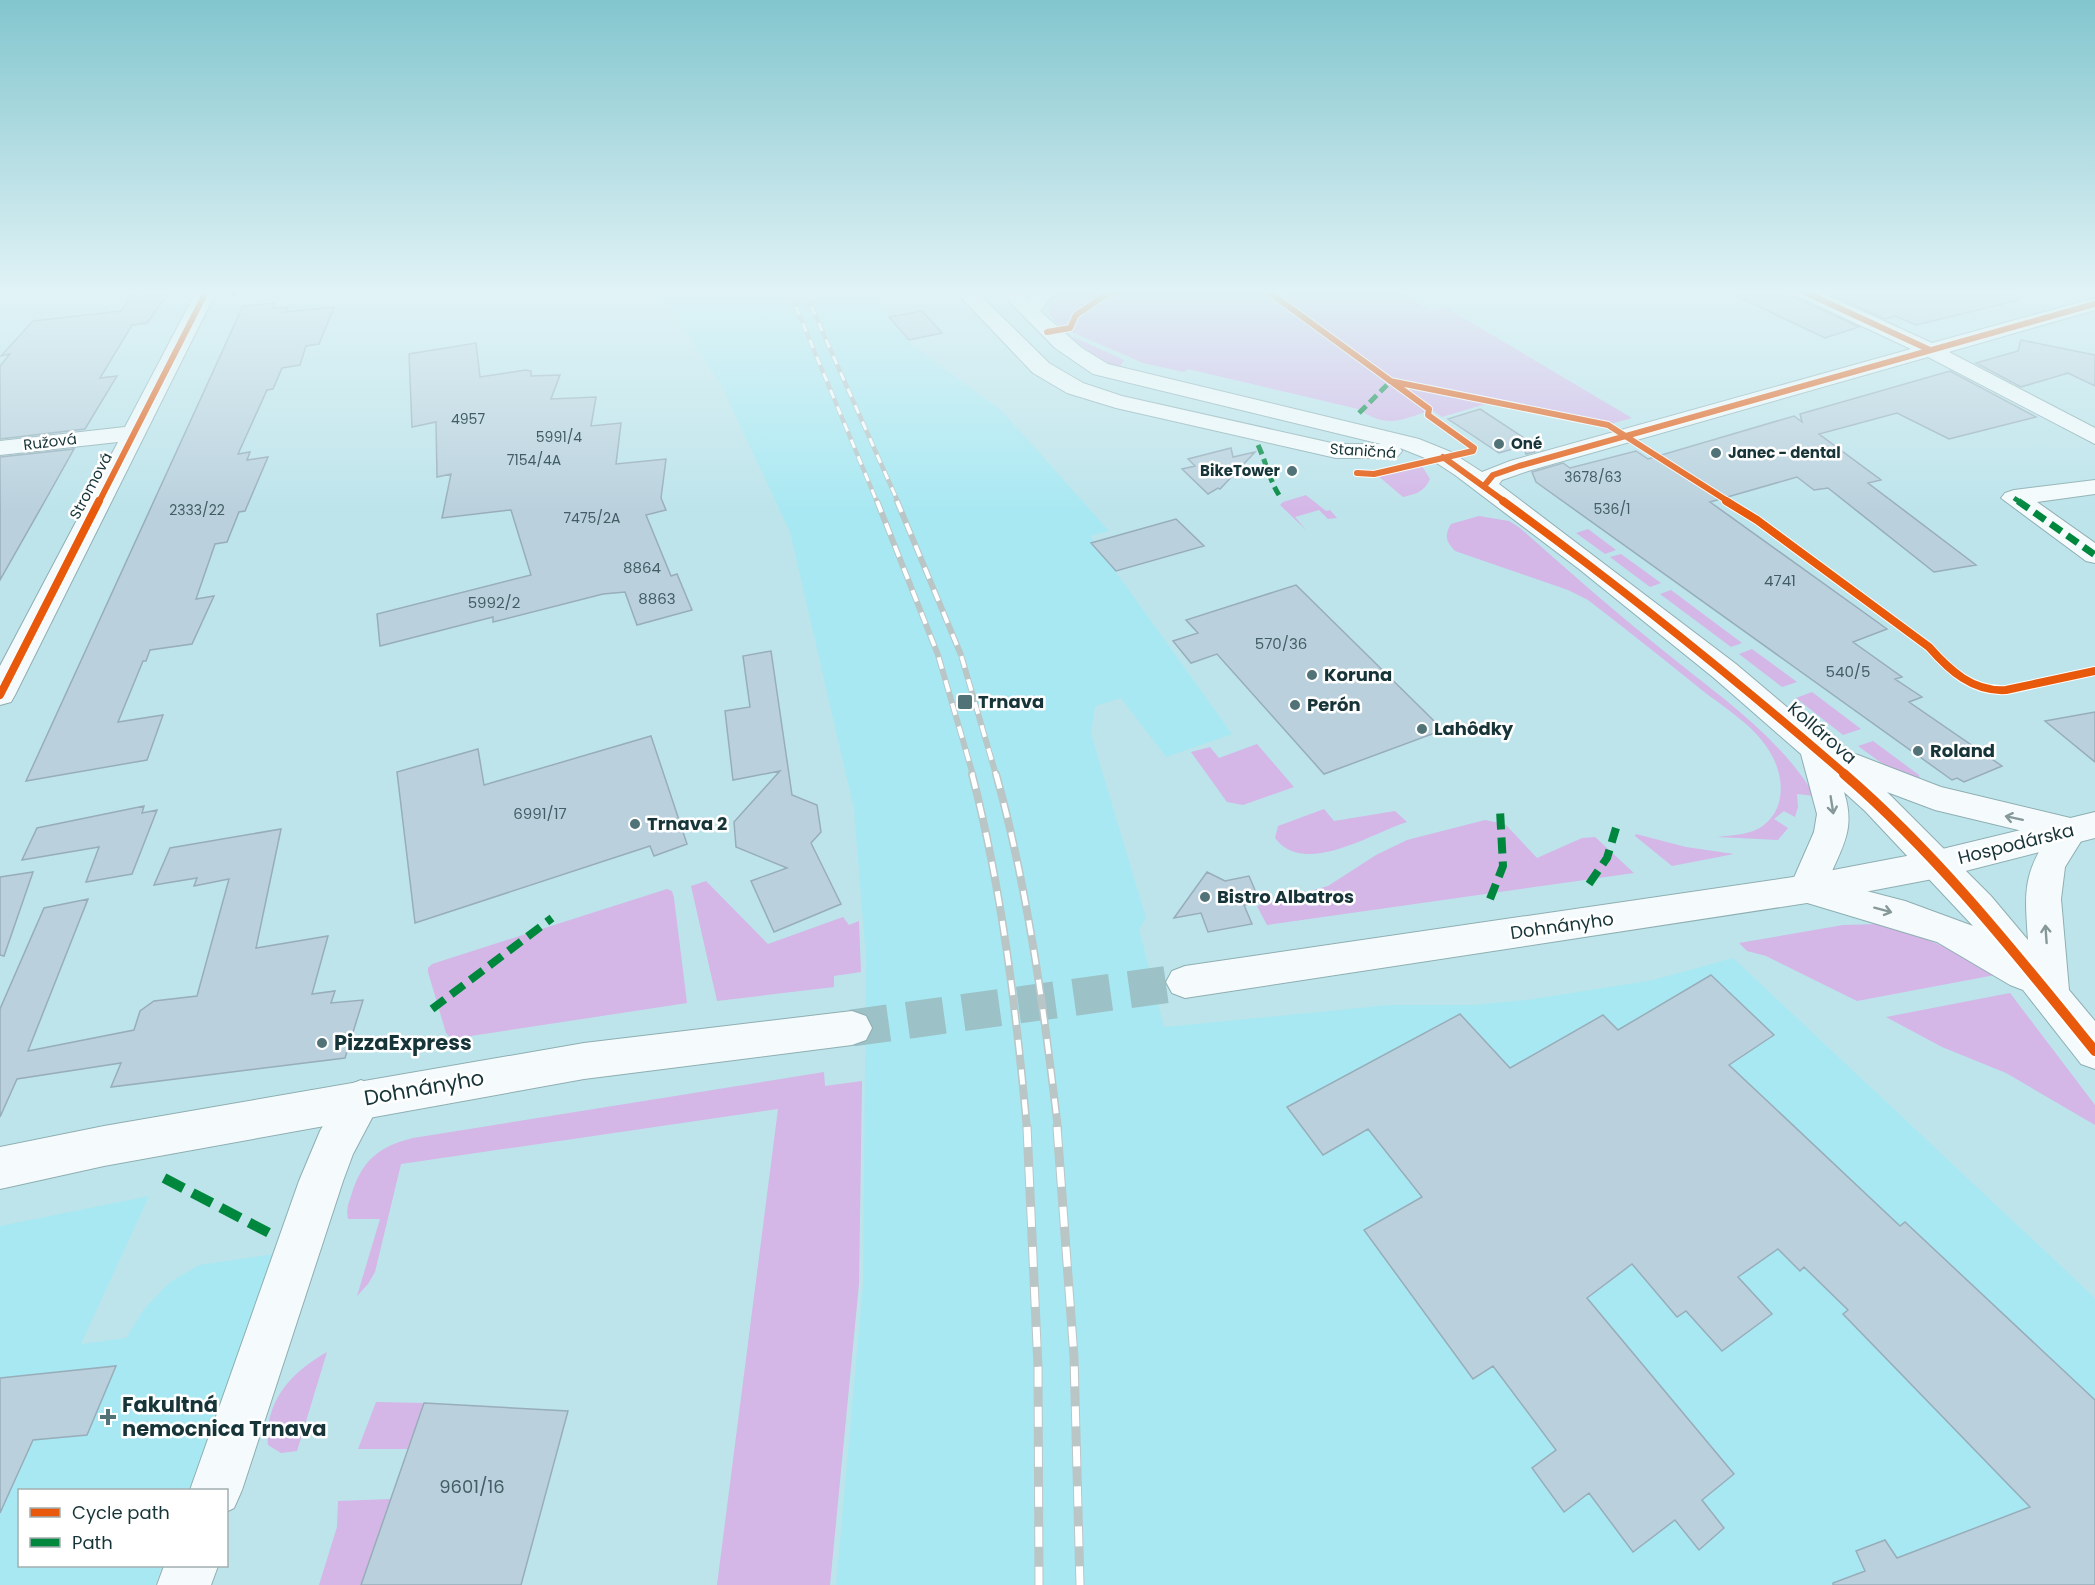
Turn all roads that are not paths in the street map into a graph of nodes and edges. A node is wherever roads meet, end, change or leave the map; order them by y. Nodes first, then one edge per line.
1 (170, 364) edge
2 (1037, 364) edge
3 (1091, 364) edge
4 (1881, 364) edge
5 (1956, 364) edge
6 (135, 433) junction
7 (2095, 437) edge
8 (0, 448) edge
9 (1484, 486) junction
10 (2095, 487) edge
11 (2095, 555) edge
12 (0, 695) edge
13 (1815, 749) junction
14 (2083, 828) edge
15 (1938, 864) junction
16 (1807, 889) junction
17 (1185, 982) tunnel mouth
18 (2050, 992) junction
19 (852, 1028) tunnel mouth
20 (2095, 1051) edge
21 (361, 1099) junction
22 (0, 1168) edge
23 (217, 1489) edge
24 (191, 1567) edge
25 (184, 1585) edge

1 - 6 street, Stromová
2 - 9 street, Staničná
3 - 9 street, Staničná
4 - 9 street
5 - 7 street
6 - 8 street, Ružová
6 - 12 street, Stromová
9 - 13 street, Kollárova
10 - 11 street
14 -> 13 street
13 - 15 street, Kollárova
13 -> 16 street
14 - 15 street, Hospodárska
18 -> 14 street
15 - 16 street, Dohnányho
15 - 18 street, Kollárova
16 - 17 street, Dohnányho
16 -> 18 street
18 - 20 street, Kollárova
19 - 21 street, Dohnányho
21 - 22 street, Dohnányho
21 - 23 street
24 - 25 street

